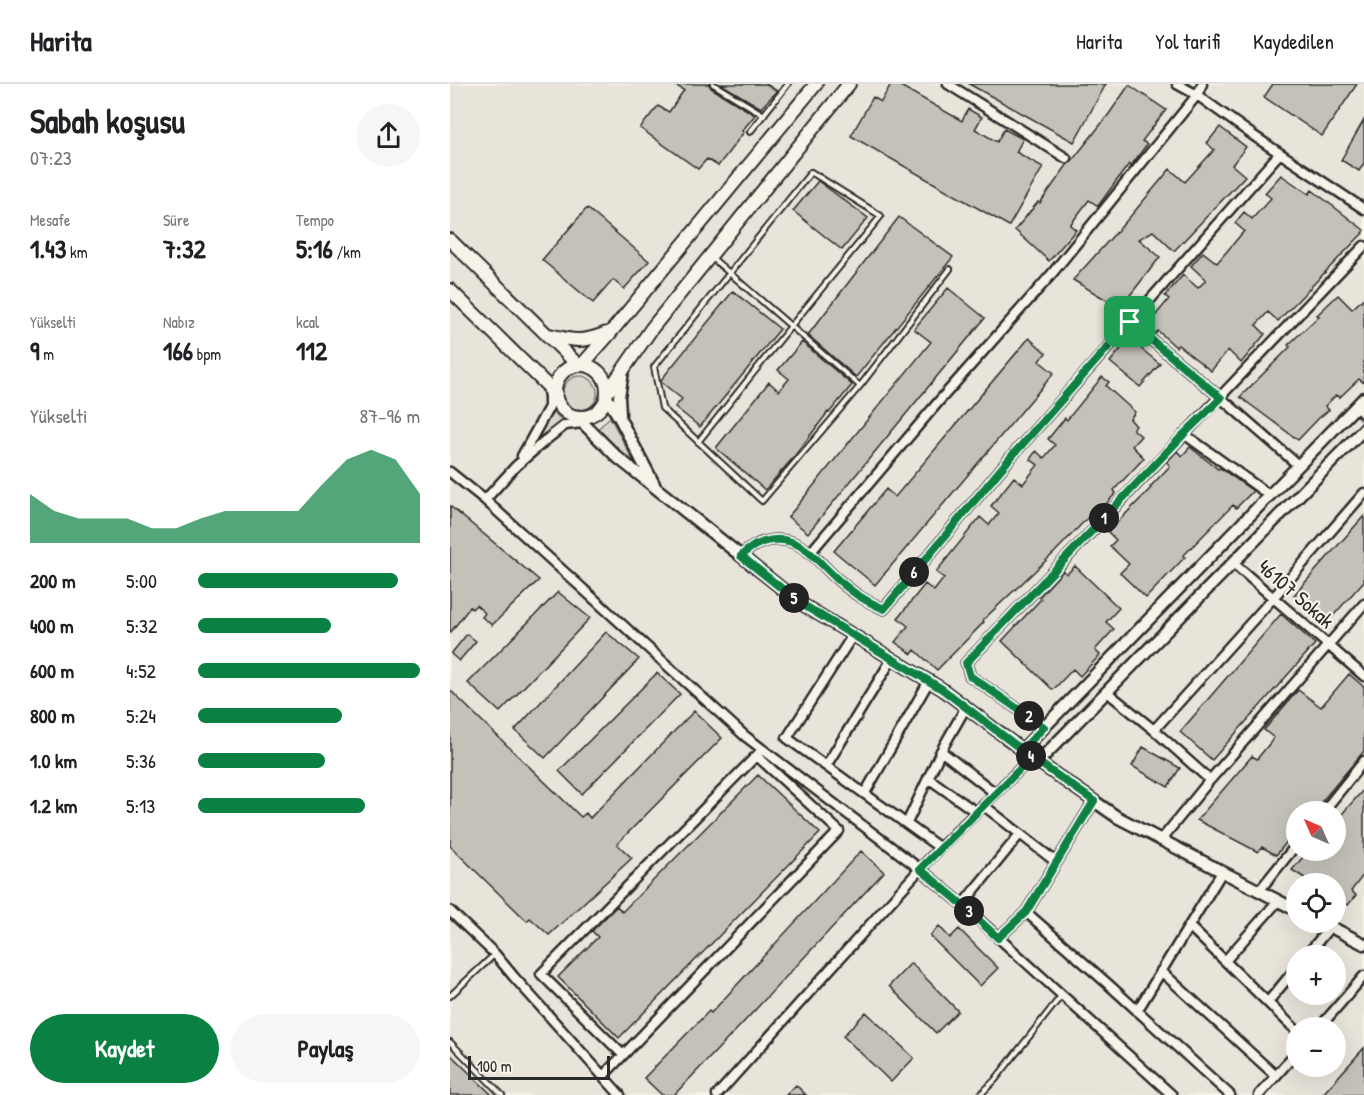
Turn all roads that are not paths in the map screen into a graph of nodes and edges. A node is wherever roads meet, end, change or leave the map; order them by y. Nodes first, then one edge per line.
1 (712, 84) edge
2 (781, 84) edge
3 (816, 84) edge
4 (849, 84) edge
5 (948, 84) edge
6 (1177, 84) edge
7 (1202, 84) edge
8 (787, 85) edge
9 (1197, 95) junction
10 (764, 115) junction
11 (750, 132) dead end
12 (1280, 153) junction
13 (1066, 158) dead end
14 (1364, 209) edge
15 (450, 240) edge
16 (1364, 246) edge
17 (711, 256) junction
18 (950, 268) dead end
19 (729, 272) junction
20 (450, 290) edge
21 (1130, 322) junction
22 (791, 326) junction
23 (611, 332) junction
24 (546, 334) junction
25 (580, 365) junction
26 (624, 369) junction
27 (860, 386) junction
28 (553, 392) junction
29 (606, 395) junction
30 (1221, 398) junction
31 (1364, 398) edge
32 (1356, 406) junction
33 (549, 407) joint
34 (1364, 415) edge
35 (579, 418) junction
36 (620, 418) junction
37 (565, 425) joint
38 (1364, 429) edge
39 (1184, 434) junction
40 (698, 442) junction
41 (1298, 465) junction
42 (516, 466) junction
43 (450, 472) edge
44 (656, 487) junction
45 (1364, 493) edge
46 (1269, 495) junction
47 (485, 500) junction
48 (810, 553) junction
49 (741, 556) junction
50 (1233, 563) junction
51 (1273, 598) junction
52 (1364, 604) edge
53 (853, 635) junction
54 (1329, 645) junction
55 (892, 659) junction
56 (1364, 676) edge
57 (929, 681) junction
58 (1107, 692) junction
59 (966, 707) junction
60 (1044, 727) junction
61 (1154, 730) junction
62 (1022, 750) junction
63 (941, 751) junction
64 (760, 753) junction
65 (1035, 760) junction
66 (1364, 761) edge
67 (826, 766) junction
68 (928, 778) junction
69 (1210, 780) junction
70 (865, 793) junction
71 (995, 793) junction
72 (1094, 801) junction
73 (1332, 801) edge
74 (983, 805) junction
75 (976, 812) junction
76 (907, 823) junction
77 (1020, 834) junction
78 (1161, 840) junction
79 (940, 848) junction
80 (1286, 857) edge
81 (1056, 862) junction
82 (920, 869) junction
83 (1222, 872) junction
84 (1259, 891) junction
85 (1278, 901) junction
86 (962, 905) junction
87 (1286, 905) edge
88 (450, 911) edge
89 (1026, 912) junction
90 (1190, 926) junction
91 (1341, 933) edge
92 (998, 938) junction
93 (1364, 944) edge
94 (495, 954) junction
95 (1225, 961) junction
96 (1161, 972) junction
97 (1364, 976) edge
98 (1286, 980) edge
99 (450, 996) edge
100 (1061, 996) junction
101 (1268, 1002) junction
102 (1137, 1011) junction
103 (1329, 1017) edge
104 (1286, 1020) edge
105 (450, 1042) edge
106 (623, 1055) junction
107 (1286, 1064) edge
108 (603, 1076) junction
109 (1276, 1076) junction
110 (502, 1095) edge
111 (620, 1095) edge
112 (717, 1095) edge
113 (980, 1095) edge
114 (1172, 1095) edge
115 (1230, 1095) edge
116 (1259, 1095) edge

1 - 10 lane
2 - 8 lane
3 - 23 main road
4 - 17 main road
5 - 13 street
6 - 9 street
7 - 9 street
8 - 10 lane
9 - 12 street
9 - 48 street
10 - 11 lane
12 - 14 street
12 - 21 street
15 - 24 main road
16 - 30 street
17 - 19 lane
17 - 26 main road
18 - 27 lane
19 - 22 lane
19 - 22 lane
19 - 40 lane
20 - 28 main road
21 - 30 street
21 - 48 street
22 - 27 lane
22 - 40 lane
23 - 24 main road
23 - 25 main road
24 - 25 main road
25 - 28 main road
25 - 29 main road
26 - 29 main road
26 - 36 street
27 - 40 lane
28 - 33 main road
28 - 35 main road
29 - 35 main road
29 - 36 street
30 - 39 street
30 - 41 street
31 - 32 street
32 - 34 street
32 - 41 street
33 - 42 street
35 - 37 main road
35 - 44 street
36 - 44 street
37 - 42 street
38 - 50 street
39 - 46 street
39 - 60 street
41 - 46 street
42 - 47 street
43 - 47 street
44 - 49 street
45 - 51 street
46 - 60 street
47 - 64 street
48 - 49 street
49 - 53 street
50 - 51 street, 46107 Sokak
50 - 58 street
51 - 54 street, 46107 Sokak
51 - 61 street
52 - 54 street
53 - 55 street
53 - 67 street
54 - 56 street, 46107 Sokak
54 - 69 street
55 - 57 street
55 - 67 street
57 - 59 street
57 - 70 street
58 - 61 street
58 - 65 street
59 - 62 street
59 - 63 street
60 - 62 street
61 - 69 street
62 - 65 street
63 - 68 street
63 - 71 street
64 - 82 street
64 - 106 street
64 - 106 street
65 - 71 street
65 - 72 street
66 - 73 street
67 - 70 street
68 - 75 street
68 - 76 street
69 - 78 street
70 - 76 street
71 - 74 street
72 - 78 street
72 - 81 street
74 - 75 street
74 - 77 street
75 - 79 street
76 - 79 street
77 - 81 street
77 - 86 street
78 - 83 street
79 - 82 street
80 - 84 street
81 - 89 street
82 - 86 street
82 - 112 street
83 - 84 street
83 - 90 street
84 - 85 street
85 - 87 street
85 - 95 street
86 - 92 street
88 - 94 street
89 - 92 street
89 - 102 street
90 - 95 street
90 - 96 street
91 - 93 street
92 - 100 street
94 - 99 lane
94 - 108 street
95 - 101 street
96 - 102 street
96 - 109 street
97 - 103 street
98 - 101 street
100 - 113 lane
100 - 114 street
101 - 104 street
102 - 115 street
105 - 110 lane
106 - 108 street
107 - 109 street
108 - 111 street
109 - 116 street

